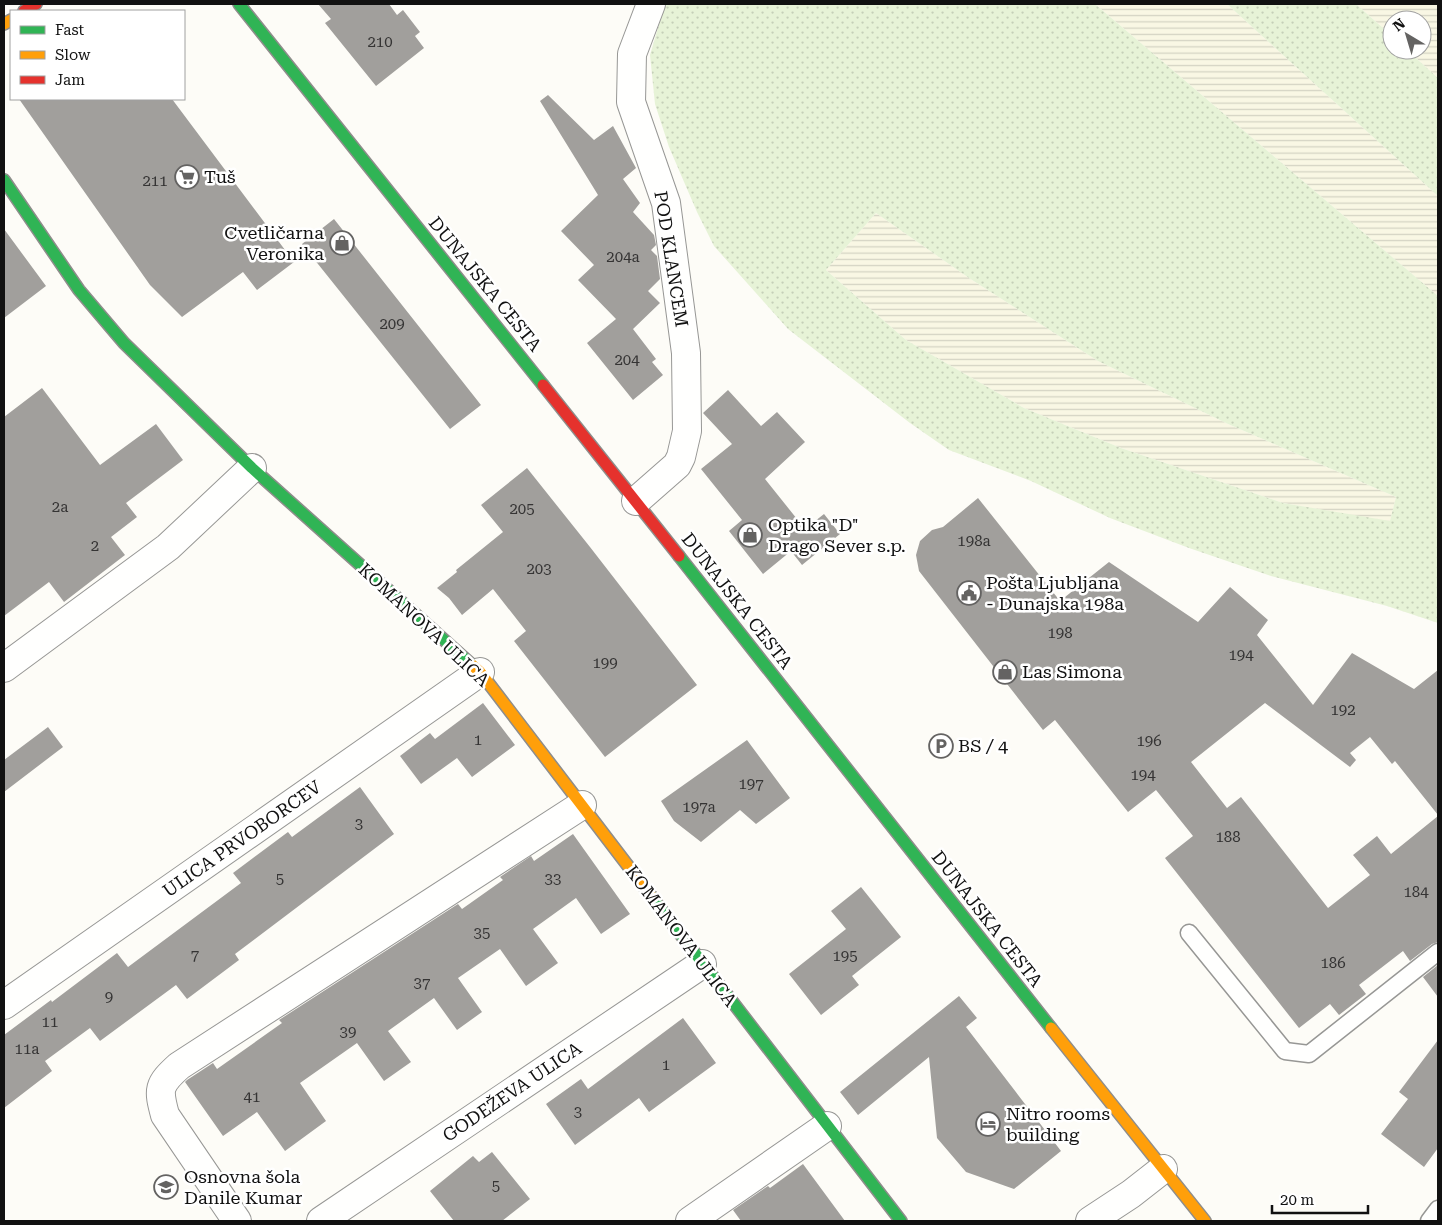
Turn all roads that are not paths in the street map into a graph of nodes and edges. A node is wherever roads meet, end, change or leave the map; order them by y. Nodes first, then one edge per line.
1 (239, 4) edge
2 (651, 4) edge
3 (4, 180) edge
4 (252, 468) junction
5 (636, 501) junction
6 (4, 668) edge
7 (480, 672) junction
8 (582, 805) junction
9 (1189, 933) dead end
10 (1438, 952) edge
11 (702, 964) junction
12 (4, 1005) edge
13 (827, 1126) junction
14 (1163, 1169) junction
15 (1438, 1209) edge
16 (237, 1221) edge
17 (321, 1221) edge
18 (690, 1221) edge
19 (901, 1221) edge
20 (1090, 1221) edge
21 (1205, 1221) edge
22 (1429, 1221) edge

1 - 5 main road, DUNAJSKA CESTA
2 - 5 street, POD KLANCEM
3 - 4 main road, KOMANOVA ULICA
4 - 6 street
4 - 7 main road, KOMANOVA ULICA
5 - 14 main road, DUNAJSKA CESTA
7 - 8 main road, KOMANOVA ULICA
7 - 12 street, ULICA PRVOBORCEV
8 - 11 main road, KOMANOVA ULICA
8 - 16 street
9 - 10 lane
11 - 13 main road, KOMANOVA ULICA
11 - 17 street, GODEŽEVA ULICA
13 - 18 street
13 - 19 main road, KOMANOVA ULICA
14 - 20 street
14 - 21 main road, DUNAJSKA CESTA
15 - 22 lane

